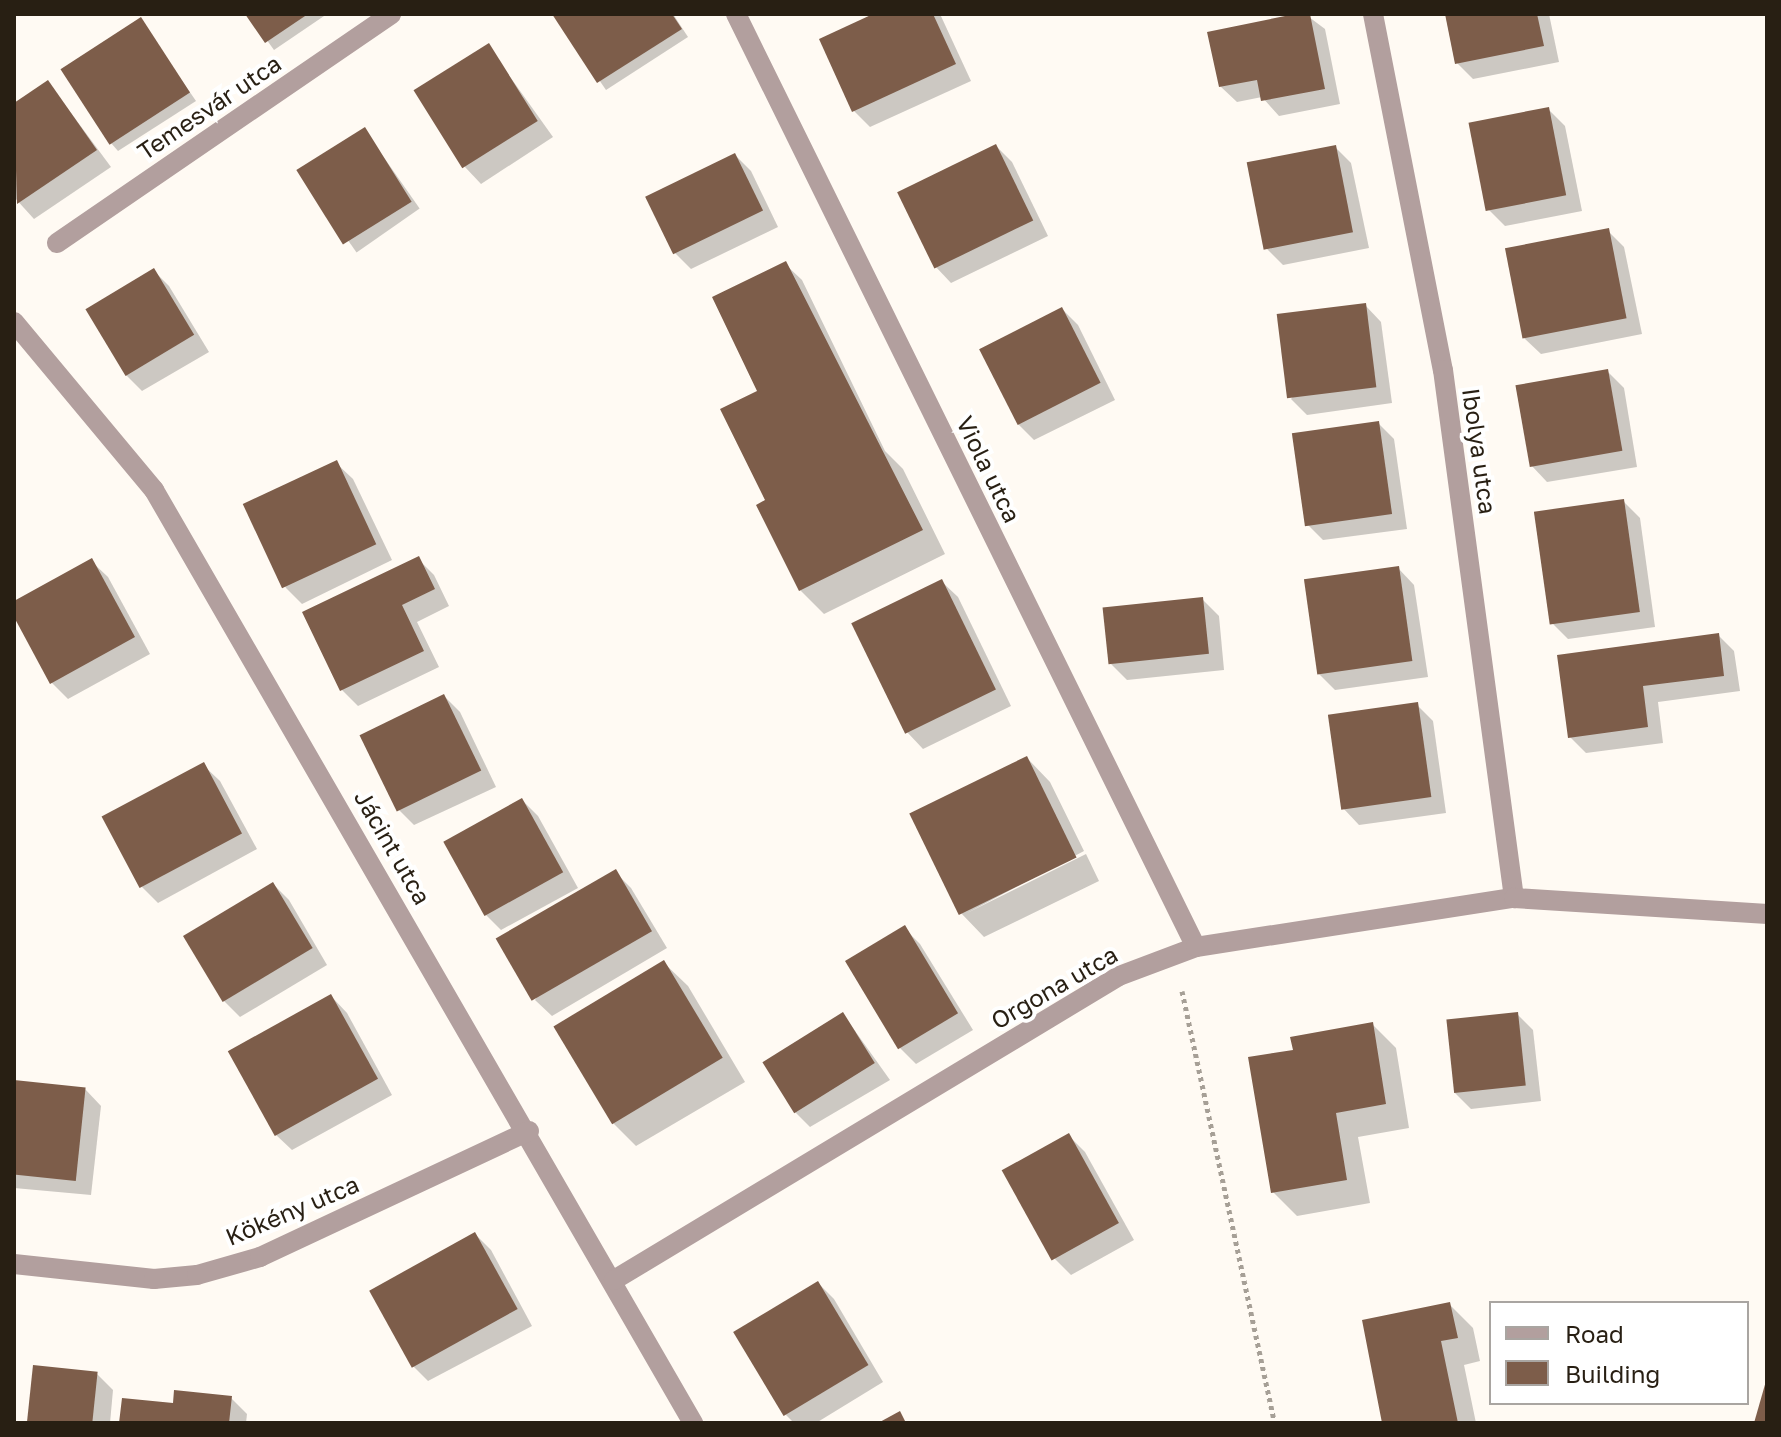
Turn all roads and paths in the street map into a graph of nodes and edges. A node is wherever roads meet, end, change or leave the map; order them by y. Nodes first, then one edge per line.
1 (391, 14) edge
2 (736, 14) edge
3 (1373, 14) edge
4 (57, 243) dead end
5 (14, 322) edge
6 (1514, 898) junction
7 (1767, 914) edge
8 (1196, 947) junction
9 (1175, 955) junction
10 (529, 1131) junction
11 (14, 1264) edge
12 (614, 1280) junction
13 (693, 1423) edge
14 (1275, 1423) edge

1 - 4 street, Temesvár utca
2 - 8 street, Viola utca
3 - 6 street, Ibolya utca
5 - 10 street, Jácint utca
6 - 7 street, Orgona utca
6 - 8 street, Orgona utca
8 - 9 street, Orgona utca
9 - 12 street, Orgona utca
9 - 14 path
10 - 11 street, Kökény utca
10 - 12 street, Jácint utca
12 - 13 street, Jácint utca

